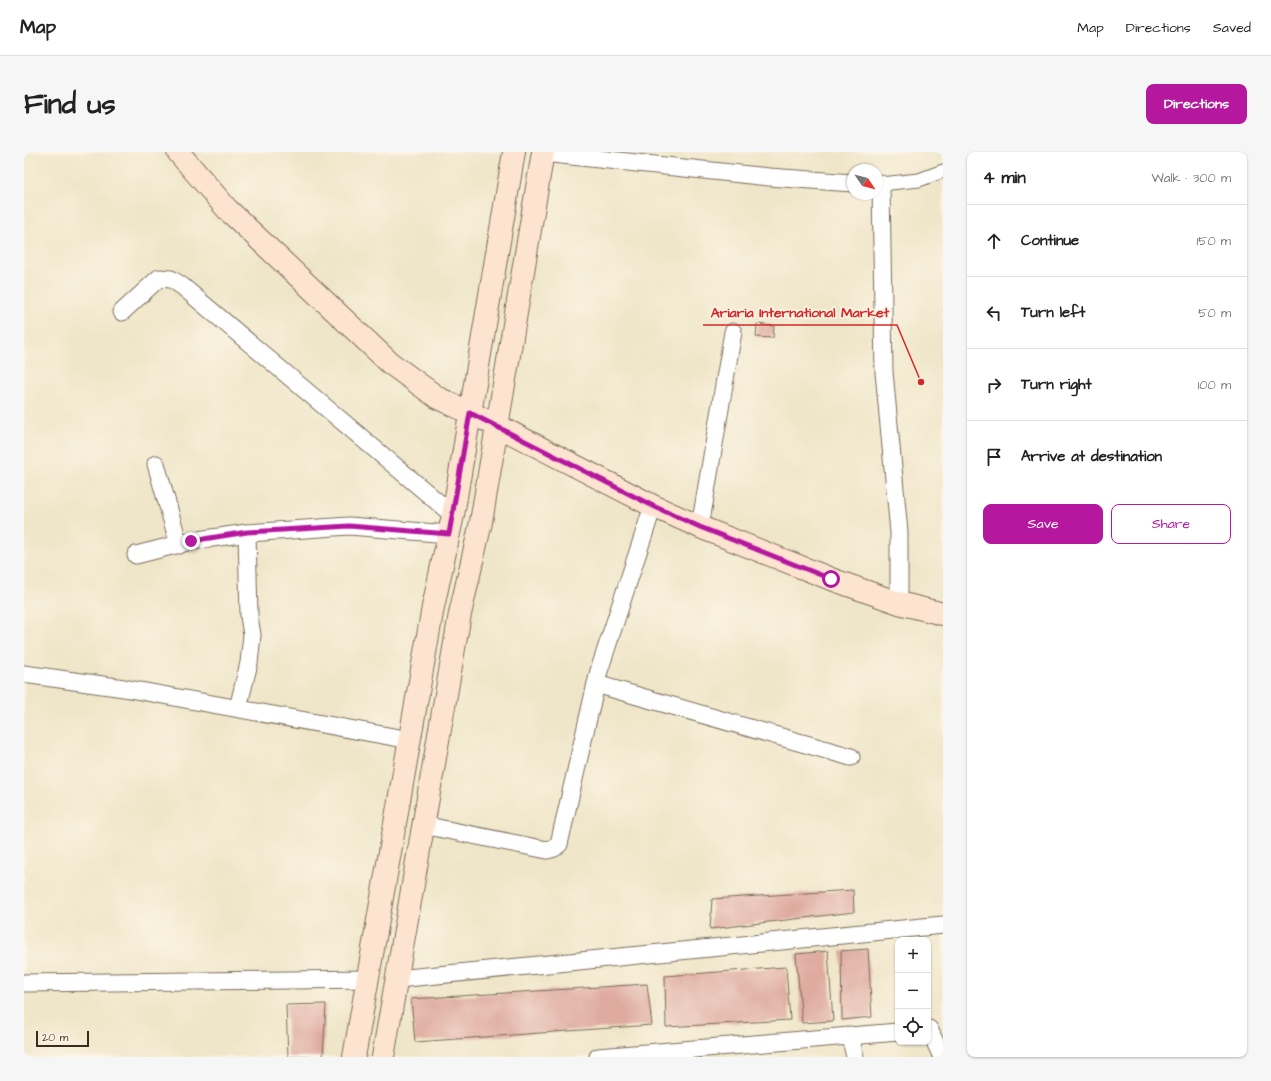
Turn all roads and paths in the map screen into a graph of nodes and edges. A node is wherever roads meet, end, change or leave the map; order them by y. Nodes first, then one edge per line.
1 (178, 152) edge
2 (514, 152) edge
3 (543, 153) edge
4 (943, 170) edge
5 (847, 183) edge
6 (883, 184) edge
7 (879, 200) edge
8 (122, 312) dead end
9 (733, 332) dead end
10 (470, 413) junction
11 (496, 425) junction
12 (156, 464) dead end
13 (653, 506) junction
14 (451, 524) junction
15 (700, 527) junction
16 (247, 532) junction
17 (178, 544) junction
18 (136, 555) dead end
19 (899, 603) junction
20 (943, 614) edge
21 (24, 674) edge
22 (596, 684) junction
23 (238, 708) junction
24 (410, 740) junction
25 (851, 757) dead end
26 (424, 825) junction
27 (943, 926) edge
28 (368, 979) junction
29 (397, 979) junction
30 (24, 983) edge
31 (933, 1029) edge
32 (895, 1032) edge
33 (850, 1035) junction
34 (354, 1057) edge
35 (383, 1057) edge
36 (598, 1057) edge
37 (855, 1057) edge
38 (942, 1057) edge

1 - 10 main road
2 - 10 main road
3 - 5 street
3 - 11 main road
4 - 6 street
7 - 19 street
8 - 14 street
9 - 15 street
10 - 11 main road
10 - 14 main road
11 - 13 main road
11 - 26 main road
12 - 17 street
13 - 15 main road
13 - 22 street
14 - 16 street
14 - 24 main road
15 - 19 main road
16 - 17 street
16 - 23 street
17 - 18 street
19 - 20 main road
21 - 23 street
22 - 25 street
22 - 26 street
23 - 24 street
24 - 28 main road
26 - 29 main road
27 - 29 street
28 - 30 street
28 - 34 main road
29 - 35 main road
31 - 38 street
32 - 33 street
33 - 36 street
33 - 37 street

